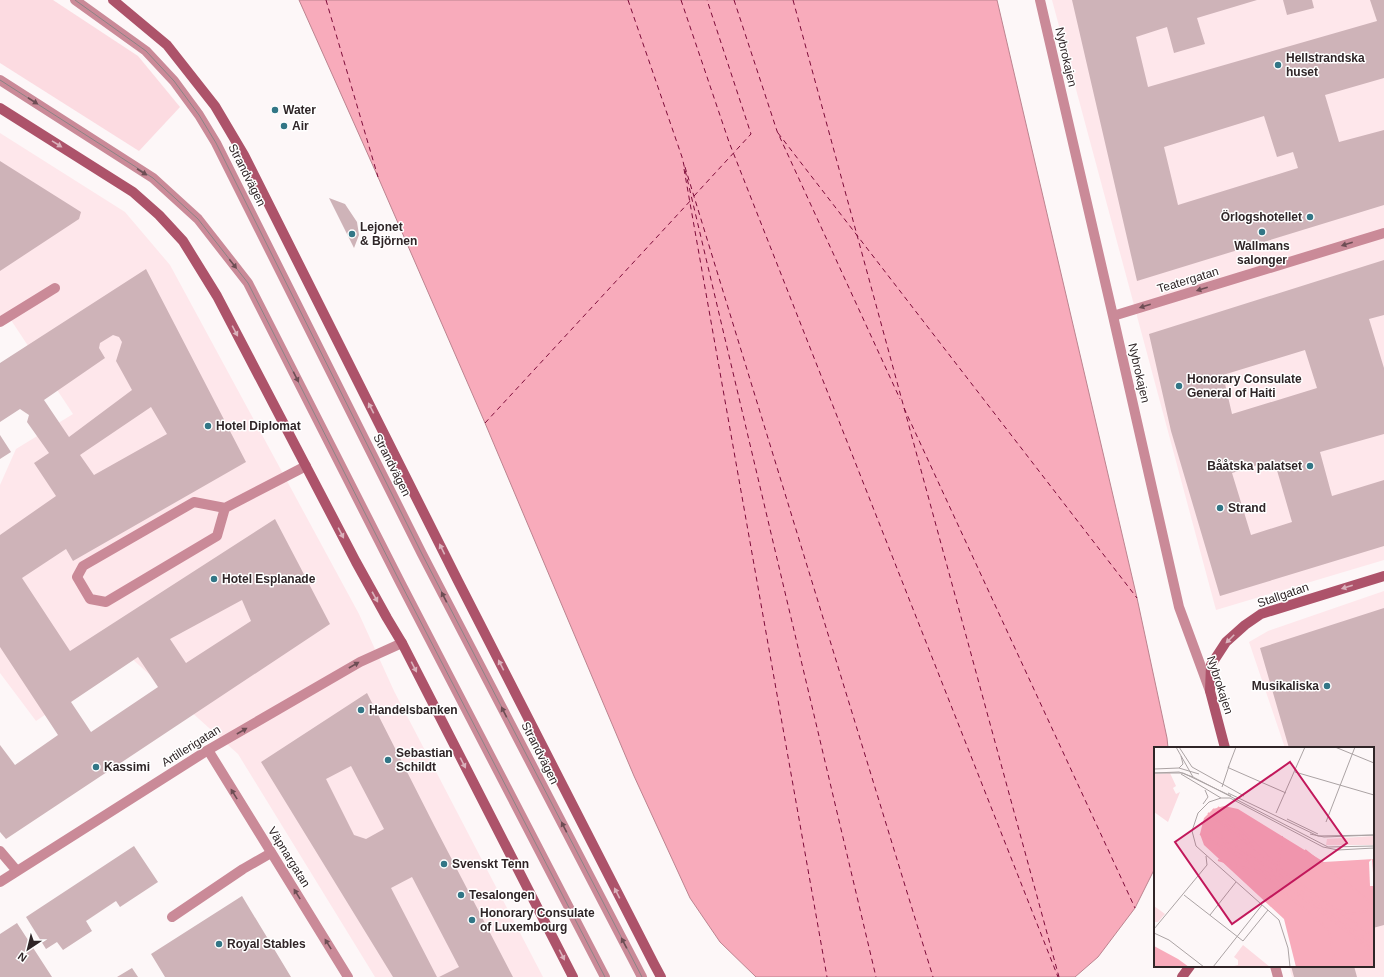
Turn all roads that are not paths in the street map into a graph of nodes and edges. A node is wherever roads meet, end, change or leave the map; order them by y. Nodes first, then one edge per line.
1 (74, 0) edge
2 (113, 0) edge
3 (1040, 0) edge
4 (0, 80) edge
5 (0, 108) edge
6 (1384, 233) edge
7 (55, 288) dead end
8 (1113, 316) junction
9 (0, 322) edge
10 (306, 466) junction
11 (225, 508) junction
12 (1384, 576) edge
13 (402, 643) junction
14 (1210, 691) junction
15 (1225, 747) edge
16 (208, 750) junction
17 (0, 851) edge
18 (271, 853) junction
19 (17, 871) junction
20 (0, 882) edge
21 (172, 917) dead end
22 (1189, 967) edge
23 (1275, 967) edge
24 (348, 977) edge
25 (574, 977) edge
26 (605, 977) edge
27 (642, 977) edge
28 (662, 977) edge
29 (1182, 977) edge
30 (1278, 977) edge

27 -> 1 street, Strandvägen
28 -> 2 street, Strandvägen
3 - 8 street, Nybrokajen
4 -> 26 street
5 -> 10 street
6 -> 8 street, Teatergatan
7 - 9 street
8 - 14 street, Nybrokajen
10 - 11 street
10 -> 13 street
11 - 11 street
12 -> 14 street, Stallgatan
16 -> 13 street, Artillerigatan
13 -> 25 street
14 - 15 street, Nybrokajen
18 -> 16 street, Väpnargatan
16 - 19 street, Artillerigatan
17 - 19 street
18 - 21 street
24 -> 18 street, Väpnargatan
19 - 20 street, Artillerigatan
22 - 29 street
23 - 30 street

